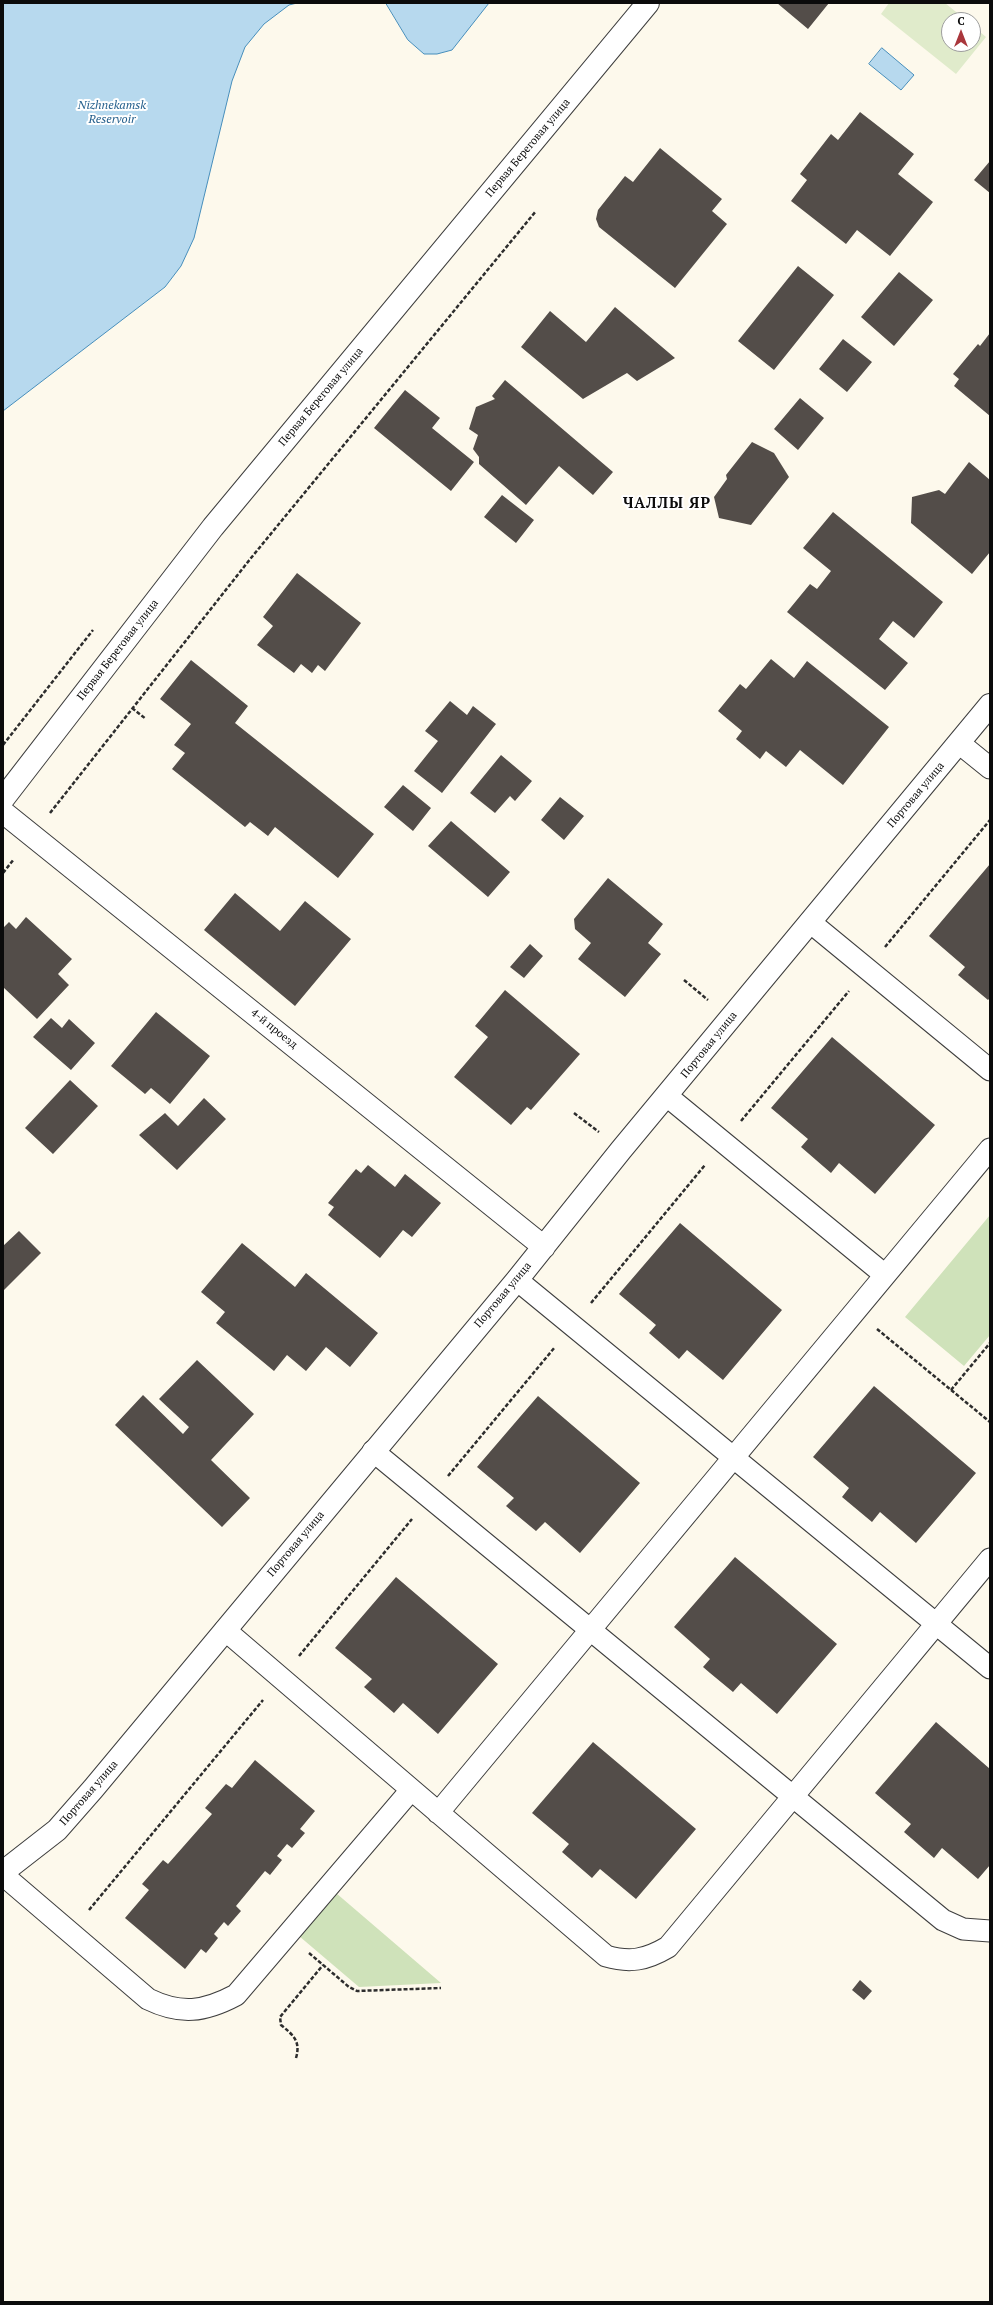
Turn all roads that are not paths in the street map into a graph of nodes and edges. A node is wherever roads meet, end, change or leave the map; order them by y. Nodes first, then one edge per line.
1 (648, 3) edge
2 (990, 705) edge
3 (959, 743) junction
4 (990, 768) edge
5 (3, 799) edge
6 (3, 812) edge
7 (810, 922) junction
8 (990, 1070) edge
9 (667, 1096) junction
10 (990, 1149) edge
11 (544, 1247) junction
12 (885, 1275) junction
13 (517, 1280) junction
14 (373, 1452) junction
15 (734, 1457) junction
16 (990, 1559) edge
17 (937, 1624) junction
18 (225, 1630) junction
19 (590, 1630) junction
20 (990, 1668) edge
21 (411, 1790) junction
22 (793, 1797) junction
23 (438, 1813) junction
24 (3, 1872) edge
25 (3, 1875) edge
26 (990, 1931) edge

1 - 5 street, Первая Береговая улица
2 - 3 street, Портовая улица
3 - 4 lane
3 - 7 street, Портовая улица
6 - 11 street, 4-й проезд
7 - 8 lane
7 - 9 street, Портовая улица
9 - 11 street, Портовая улица
9 - 12 lane
10 - 12 lane
11 - 13 street, Портовая улица
12 - 15 lane
13 - 14 street, Портовая улица
13 - 15 lane
14 - 18 street, Портовая улица
14 - 19 lane
15 - 17 lane
15 - 19 lane
16 - 17 lane
17 - 20 lane
17 - 22 lane
18 - 21 lane
18 - 24 street, Портовая улица
19 - 22 lane
19 - 23 lane
21 - 23 lane
21 - 25 lane
22 - 23 lane
22 - 26 lane

